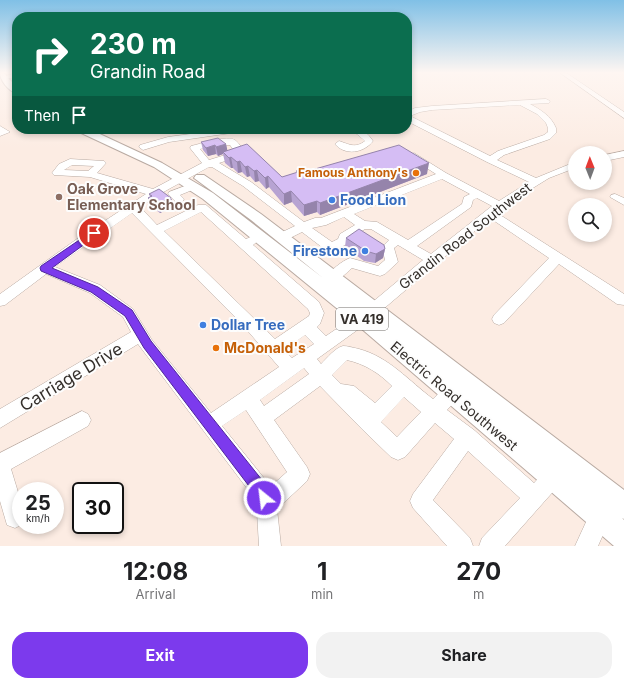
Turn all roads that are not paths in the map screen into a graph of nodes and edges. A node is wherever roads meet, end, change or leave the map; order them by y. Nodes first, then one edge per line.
1 (598, 97) edge
2 (546, 101) dead end
3 (523, 104) junction
4 (412, 113) edge
5 (624, 116) edge
6 (412, 121) edge
7 (92, 134) edge
8 (112, 134) edge
9 (186, 134) edge
10 (211, 134) edge
11 (362, 134) edge
12 (184, 138) junction
13 (339, 144) dead end
14 (143, 147) junction
15 (403, 149) edge
16 (251, 150) edge
17 (241, 153) junction
18 (624, 154) edge
19 (612, 157) edge
20 (490, 160) junction
21 (207, 164) junction
22 (568, 167) edge
23 (91, 174) dead end
24 (443, 175) junction
25 (536, 181) junction
26 (476, 194) junction
27 (183, 197) junction
28 (133, 207) junction
29 (495, 210) junction
30 (345, 213) junction
31 (363, 225) junction
32 (303, 227) junction
33 (156, 230) junction
34 (282, 237) junction
35 (397, 239) junction
36 (408, 246) junction
37 (558, 257) junction
38 (432, 260) junction
39 (280, 264) junction
40 (44, 268) junction
41 (332, 277) junction
42 (0, 300) edge
43 (622, 300) dead end
44 (368, 314) junction
45 (499, 319) dead end
46 (306, 326) junction
47 (141, 334) junction
48 (325, 345) junction
49 (273, 349) junction
50 (306, 358) junction
51 (350, 362) junction
52 (378, 364) junction
53 (291, 368) junction
54 (321, 375) junction
55 (403, 386) junction
56 (450, 393) junction
57 (248, 398) junction
58 (434, 411) junction
59 (262, 418) junction
60 (0, 419) edge
61 (372, 419) junction
62 (82, 420) dead end
63 (210, 424) junction
64 (468, 439) junction
65 (0, 465) edge
66 (552, 478) junction
67 (529, 493) junction
68 (266, 505) junction
69 (624, 506) edge
70 (8, 507) edge
71 (600, 517) junction
72 (624, 537) edge
73 (270, 546) edge
74 (462, 546) edge
75 (490, 546) edge
76 (586, 546) edge

1 - 5 street
2 - 3 street
3 - 4 street
3 - 20 street
6 - 20 street
7 - 27 main road, Electric Road Southwest / VA 419
8 - 14 main road, Electric Road Southwest / VA 419
9 - 12 street
10 - 12 street
11 - 13 street
12 - 14 street
14 - 27 main road, Electric Road Southwest / VA 419
15 - 24 street
16 - 17 street
17 - 21 street
17 - 21 street
18 - 19 street
20 - 25 street
21 - 27 street
21 - 32 street
22 - 25 street, Grandin Road Southwest
23 - 27 street
24 - 26 street
24 - 30 street
25 - 29 street, Grandin Road Southwest
26 - 29 street
26 - 36 street
27 - 28 street
27 - 33 street
27 - 34 main road, Electric Road Southwest / VA 419
27 - 39 main road, Electric Road Southwest / VA 419
28 - 33 street
28 - 40 street
29 - 37 street
29 - 38 street, Grandin Road Southwest
30 - 31 street
30 - 32 street
31 - 32 street
31 - 35 street
32 - 34 street
33 - 49 street
34 - 41 main road, Electric Road Southwest / VA 419
35 - 36 street
35 - 41 street
36 - 38 street
37 - 43 street
37 - 45 street
38 - 44 street, Grandin Road Southwest
39 - 44 main road, Electric Road Southwest / VA 419
39 - 46 street
40 - 42 street
40 - 47 street
41 - 44 main road, Electric Road Southwest / VA 419
44 - 48 street, Grandin Road Southwest
44 - 56 main road, Electric Road Southwest / VA 419
44 - 69 main road, Electric Road Southwest / VA 419
46 - 48 street
46 - 49 street
47 - 60 street, Carriage Drive
47 - 63 street
48 - 50 street, Grandin Road Southwest
49 - 53 street
50 - 53 street, Grandin Road Southwest
50 - 54 street
51 - 52 street
51 - 52 street
51 - 54 street
52 - 55 street
53 - 57 street, Grandin Road Southwest
54 - 59 street
54 - 61 street
55 - 58 street
55 - 61 street
56 - 58 street
56 - 66 main road, Electric Road Southwest / VA 419
57 - 59 street
57 - 63 street, Grandin Road Southwest
58 - 61 street
58 - 64 street
59 - 68 street
62 - 65 street
63 - 68 street
64 - 67 street
64 - 74 street
65 - 70 street
66 - 67 street
66 - 71 main road, Electric Road Southwest / VA 419
67 - 75 street
68 - 73 street
71 - 72 main road, Electric Road Southwest / VA 419
71 - 76 street

